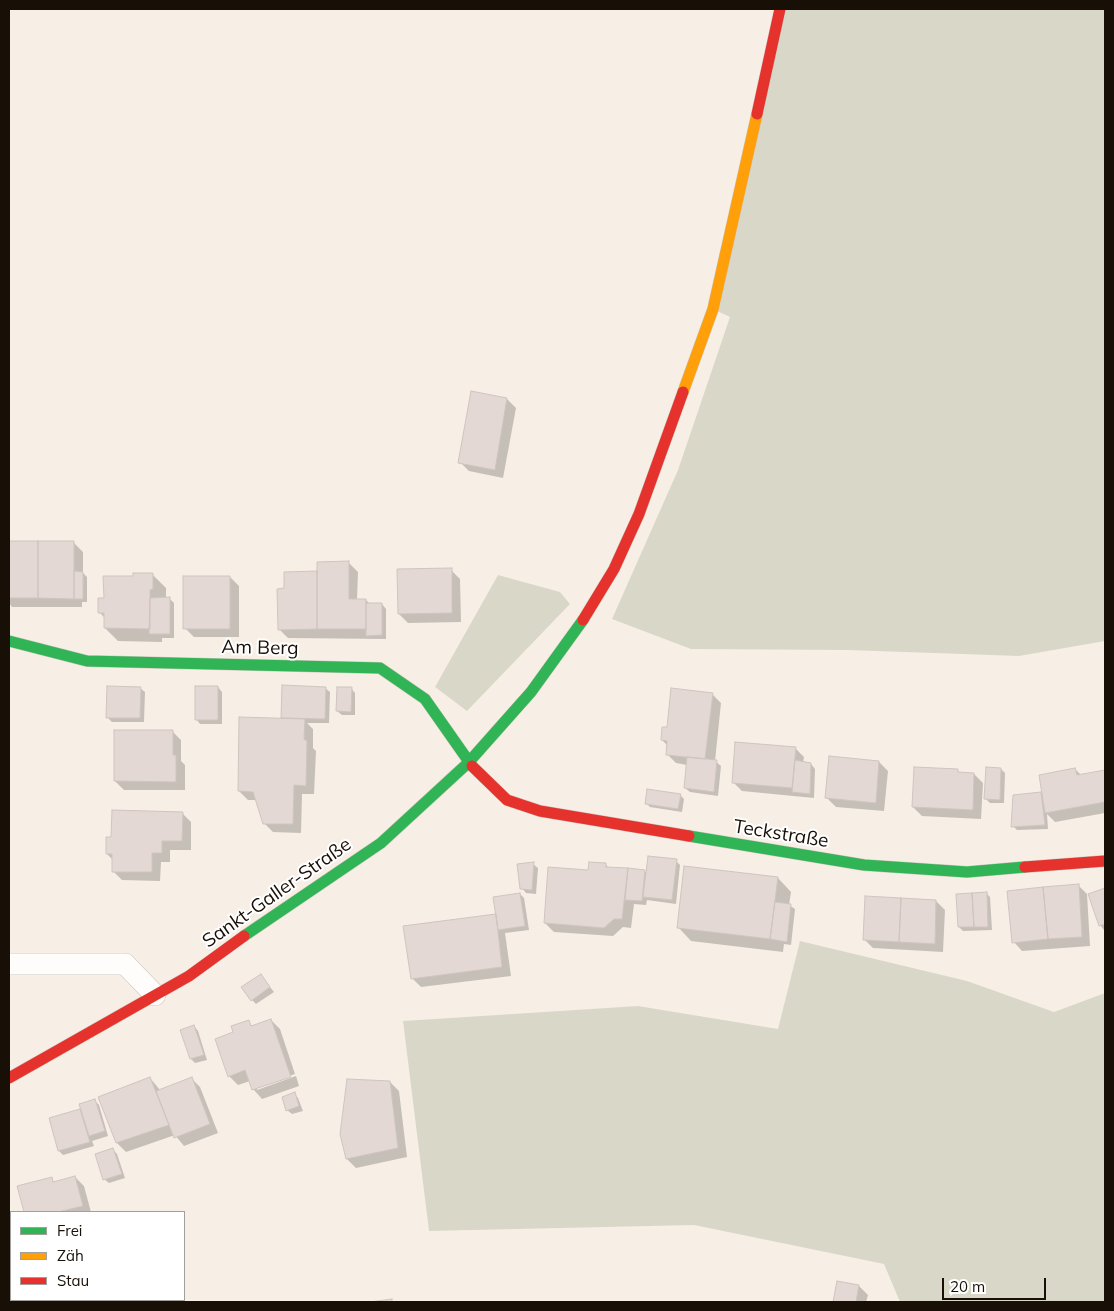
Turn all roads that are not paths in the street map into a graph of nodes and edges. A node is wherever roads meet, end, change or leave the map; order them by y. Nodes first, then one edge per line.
1 (780, 9) edge
2 (9, 641) edge
3 (468, 763) junction
4 (1105, 861) edge
5 (9, 964) edge
6 (155, 995) junction
7 (9, 1078) edge

1 - 3 street, Sankt-Galler-Straße
2 - 3 street, Am Berg
3 - 4 street, Teckstraße
3 - 6 street, Sankt-Galler-Straße
5 - 6 lane
6 - 7 street, Sankt-Galler-Straße

